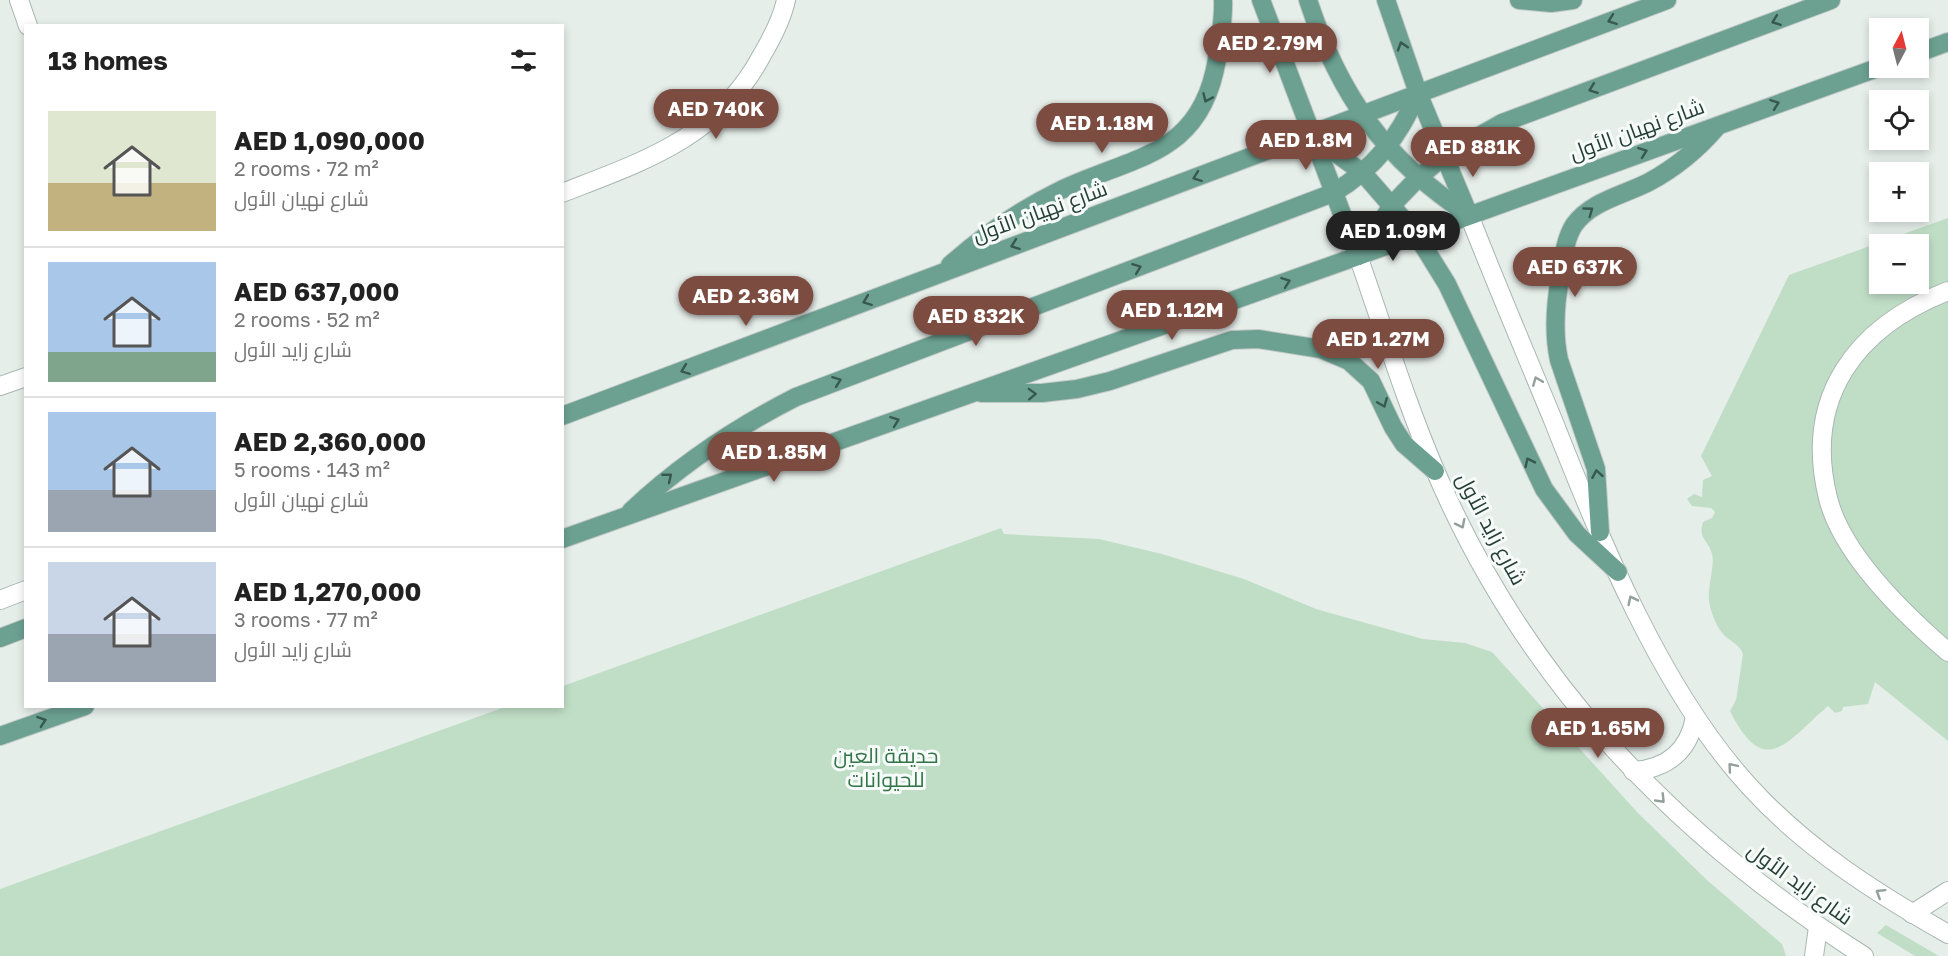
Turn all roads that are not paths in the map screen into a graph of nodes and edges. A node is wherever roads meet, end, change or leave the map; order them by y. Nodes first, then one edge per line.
1 (19, 0) edge
2 (786, 0) edge
3 (1223, 0) edge
4 (1261, 0) edge
5 (1308, 0) edge
6 (1386, 0) edge
7 (1519, 0) edge
8 (1573, 0) edge
9 (1667, 0) edge
10 (1831, 0) edge
11 (27, 24) edge
12 (1948, 42) edge
13 (1929, 49) edge
14 (1869, 71) edge
15 (1418, 93) junction
16 (1361, 115) junction
17 (1720, 124) junction
18 (1311, 135) junction
19 (1388, 148) junction
20 (1444, 156) junction
21 (1363, 173) junction
22 (1418, 178) junction
23 (564, 192) edge
24 (1334, 193) junction
25 (1393, 204) junction
26 (1469, 215) junction
27 (1416, 234) junction
28 (1358, 256) junction
29 (942, 273) junction
30 (1948, 291) edge
31 (24, 377) edge
32 (2, 380) edge
33 (974, 392) junction
34 (564, 415) edge
35 (1435, 471) junction
36 (625, 517) junction
37 (1600, 532) junction
38 (564, 538) edge
39 (1618, 572) junction
40 (24, 592) edge
41 (0, 600) edge
42 (24, 629) edge
43 (0, 638) edge
44 (1948, 652) edge
45 (79, 708) edge
46 (1695, 717) junction
47 (0, 736) edge
48 (1633, 771) junction
49 (1948, 891) edge
50 (1912, 914) junction
51 (1818, 927) junction
52 (1948, 934) edge
53 (1814, 956) edge
54 (1863, 956) edge

1 - 11 street
2 - 23 street
3 -> 29 main road
4 - 18 main road, شارع زايد الأول
5 - 16 main road
15 -> 6 main road, شارع زايد الأول
7 - 8 main road
9 -> 15 main road, شارع نهيان الأول
10 -> 20 main road
12 - 13 main road
17 -> 14 main road, شارع نهيان الأول
15 - 16 main road, شارع نهيان الأول
15 - 19 main road
15 - 20 main road, شارع زايد الأول
16 - 18 main road, شارع نهيان الأول
16 - 19 main road
26 -> 17 main road, شارع نهيان الأول
37 -> 17 main road
18 - 21 main road
18 - 24 main road, شارع زايد الأول
18 -> 29 main road, شارع نهيان الأول
19 - 21 main road
19 - 22 main road
20 - 22 main road
20 - 26 main road, شارع زايد الأول
21 - 24 main road
21 - 25 main road
22 - 25 main road
22 - 26 main road
24 - 28 main road, شارع زايد الأول
36 -> 24 main road
25 - 27 main road
25 - 28 main road
26 - 27 main road, شارع نهيان الأول
37 -> 26 street, شارع زايد الأول
27 - 28 main road, شارع نهيان الأول
39 -> 27 main road
33 -> 28 main road, شارع نهيان الأول
28 - 35 street, شارع زايد الأول
29 -> 34 main road, شارع نهيان الأول
30 - 44 street
31 - 32 street
33 -> 35 main road
36 -> 33 main road, شارع نهيان الأول
35 -> 48 street, شارع زايد الأول
36 - 38 main road, شارع نهيان الأول
37 - 39 street, شارع زايد الأول
46 -> 39 street, شارع زايد الأول
40 - 41 street
42 - 43 main road
47 -> 45 main road
46 - 48 street
50 -> 46 street, شارع زايد الأول
48 -> 51 street, شارع زايد الأول
49 - 50 street
50 - 52 street, شارع زايد الأول
51 - 53 street
51 - 54 street, شارع زايد الأول

